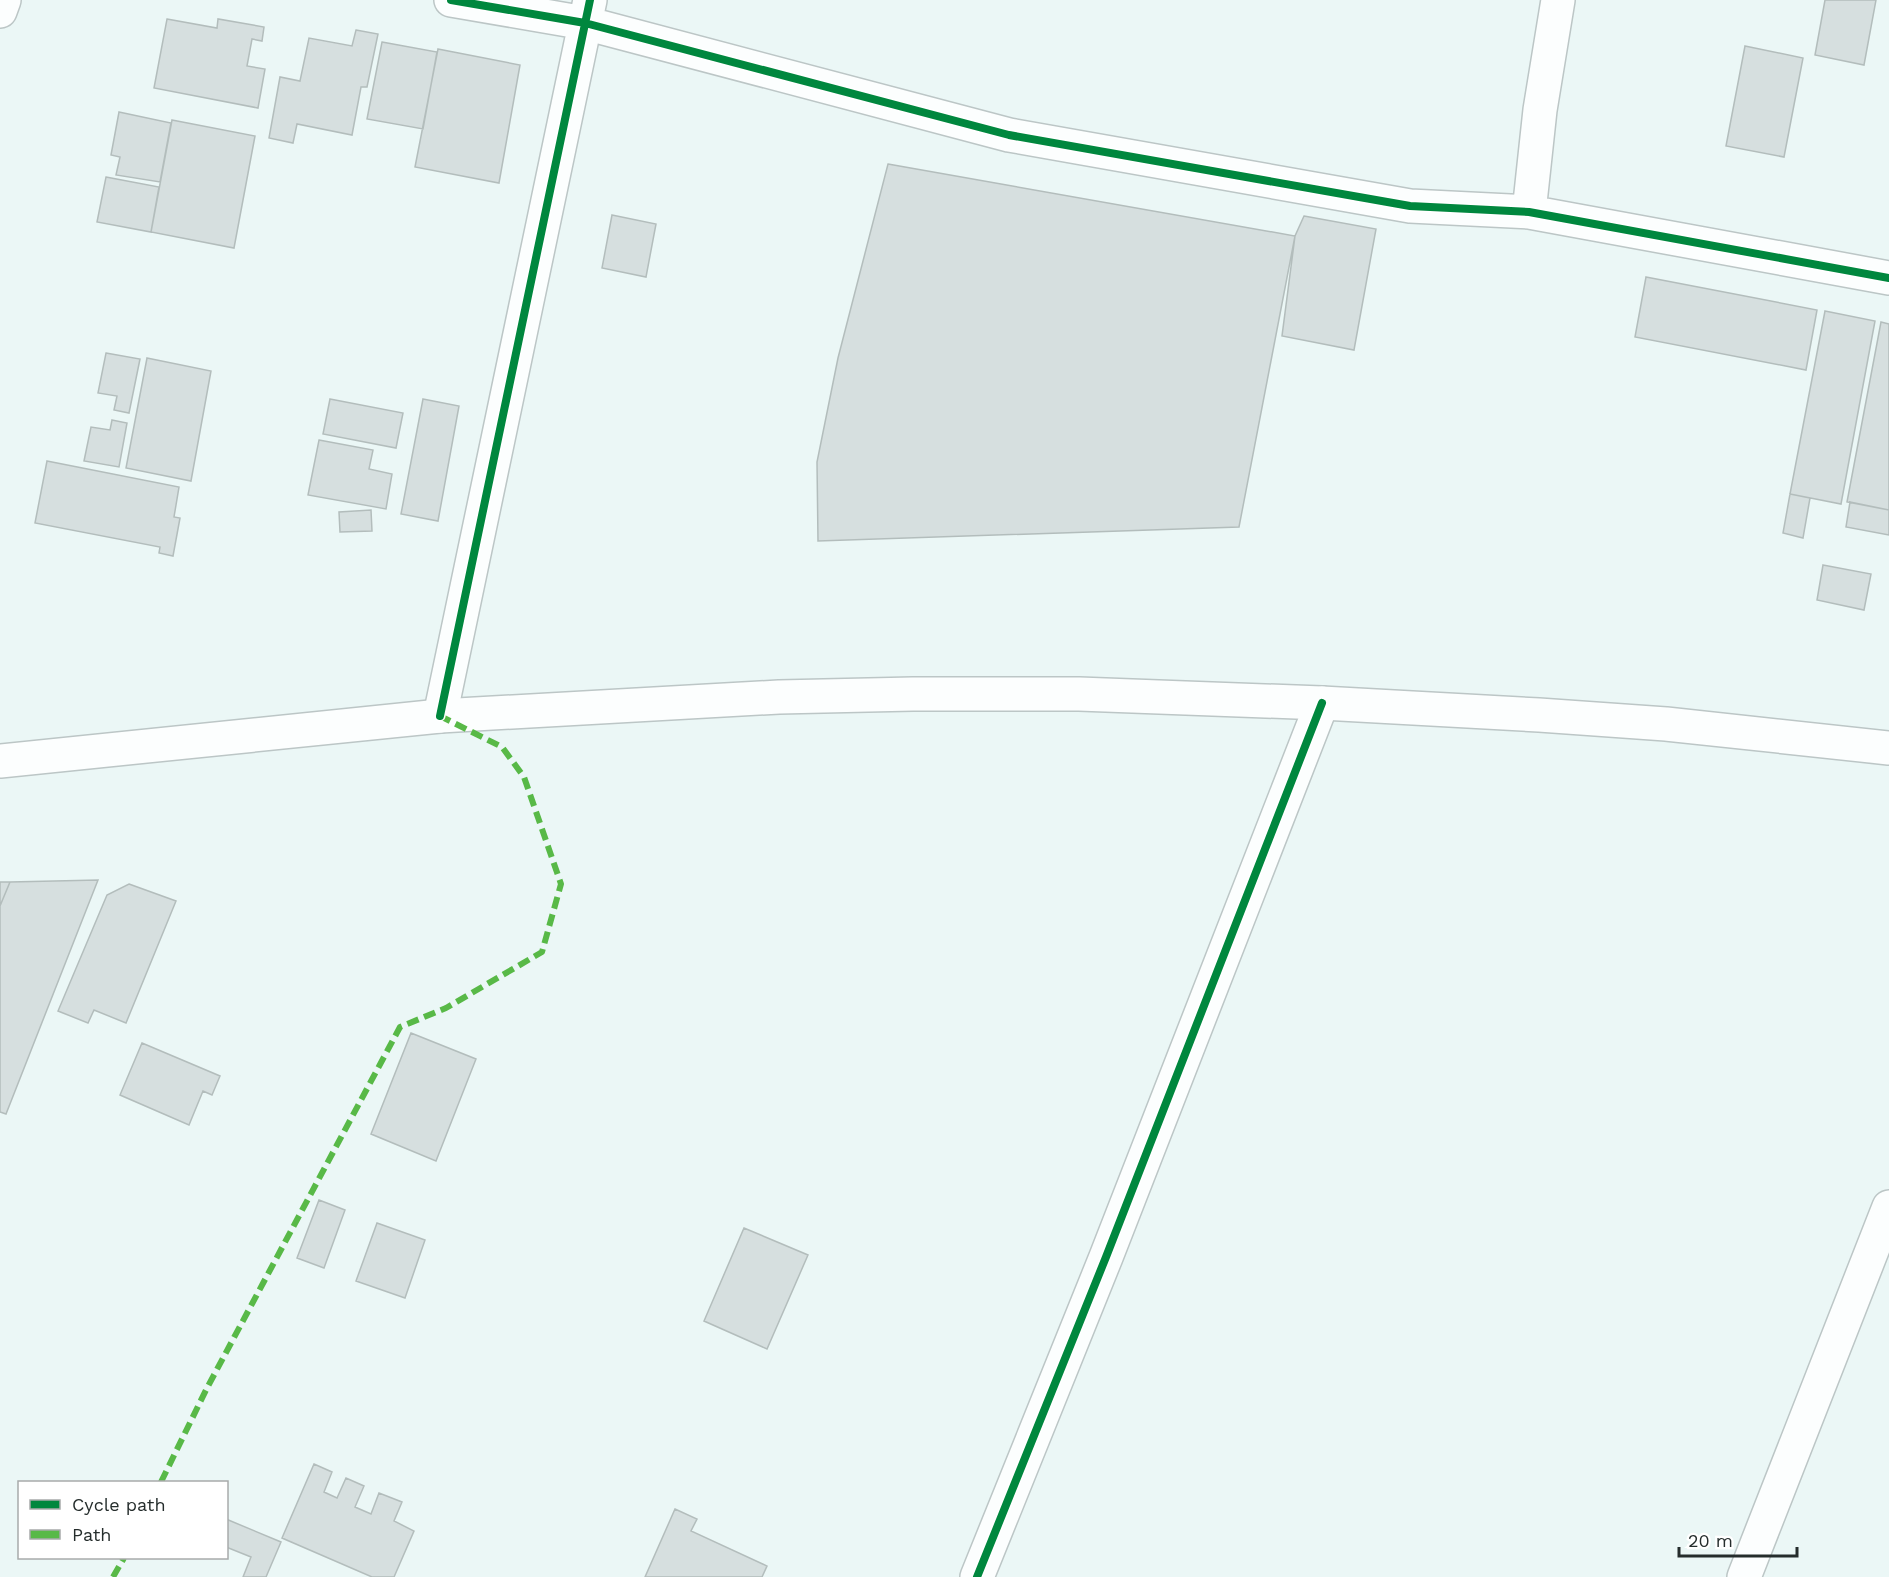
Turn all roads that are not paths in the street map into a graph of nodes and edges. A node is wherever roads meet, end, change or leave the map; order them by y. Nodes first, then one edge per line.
1 (4, 0) edge
2 (451, 0) edge
3 (1558, 0) edge
4 (0, 11) edge
5 (588, 12) edge
6 (1529, 212) junction
7 (1889, 278) edge
8 (1322, 703) junction
9 (440, 716) junction
10 (1889, 748) edge
11 (0, 761) edge
12 (1889, 1208) edge
13 (977, 1577) edge
14 (1744, 1577) edge

1 - 4 street
2 - 5 street
3 - 6 street
5 - 6 street
5 - 9 street
6 - 7 street
8 - 9 street
8 - 10 street
8 - 13 street
9 - 11 street
12 - 14 street

